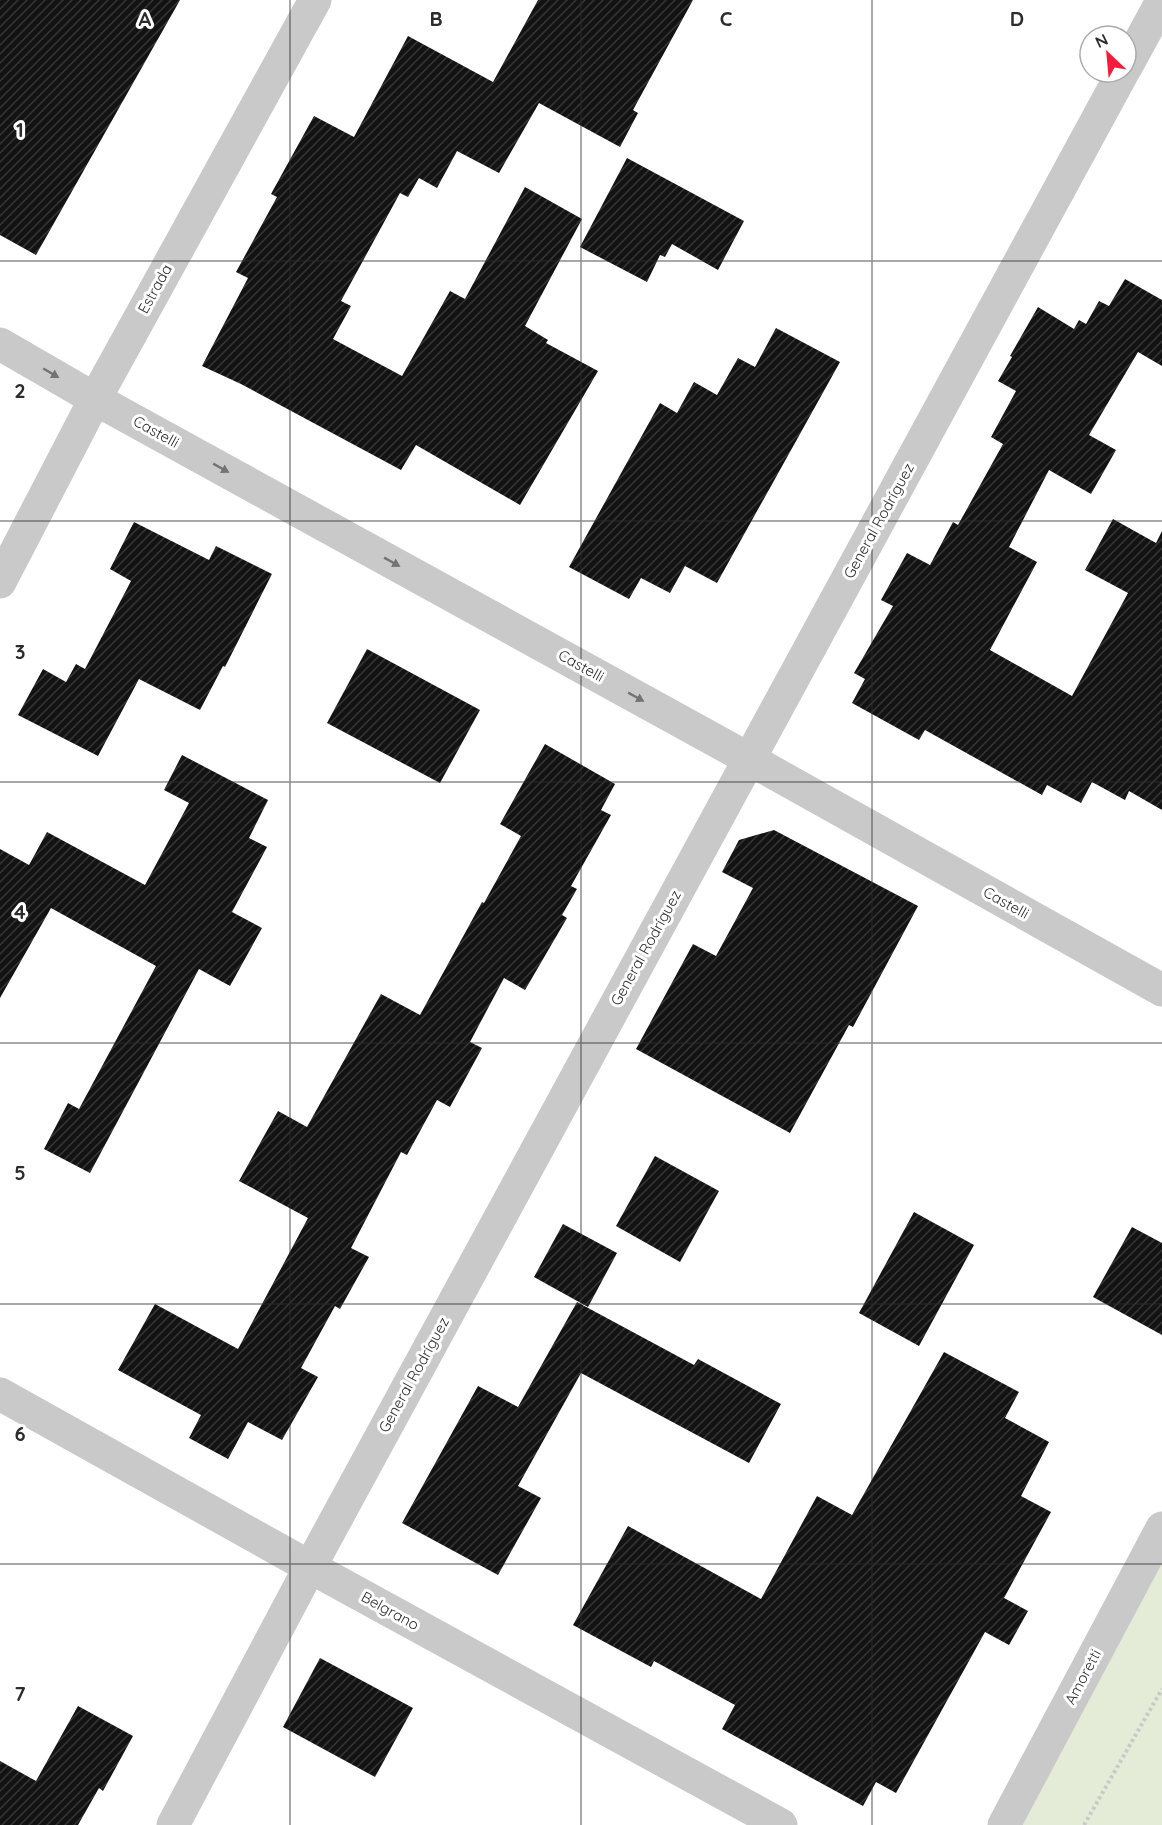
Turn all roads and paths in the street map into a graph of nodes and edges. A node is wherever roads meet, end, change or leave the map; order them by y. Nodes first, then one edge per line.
1 (315, 0) edge
2 (1162, 1) edge
3 (1138, 45) edge
4 (1116, 84) edge
5 (0, 344) edge
6 (95, 399) junction
7 (0, 582) edge
8 (749, 759) junction
9 (1162, 990) edge
10 (0, 1394) edge
11 (1162, 1528) edge
12 (310, 1567) junction
13 (1162, 1689) edge
14 (173, 1825) edge
15 (781, 1825) edge
16 (1004, 1825) edge
17 (1084, 1825) edge

1 - 6 street, Estrada
2 - 3 street
4 - 8 street, General Rodríguez
5 -> 6 street, Castelli
6 - 7 street, Estrada
6 -> 8 street, Castelli
8 - 9 street, Castelli
8 - 12 street, General Rodríguez
10 - 12 street, Belgrano
11 - 16 street, Amoretti
12 - 14 street, General Rodríguez
12 - 15 street, Belgrano
13 - 17 path

